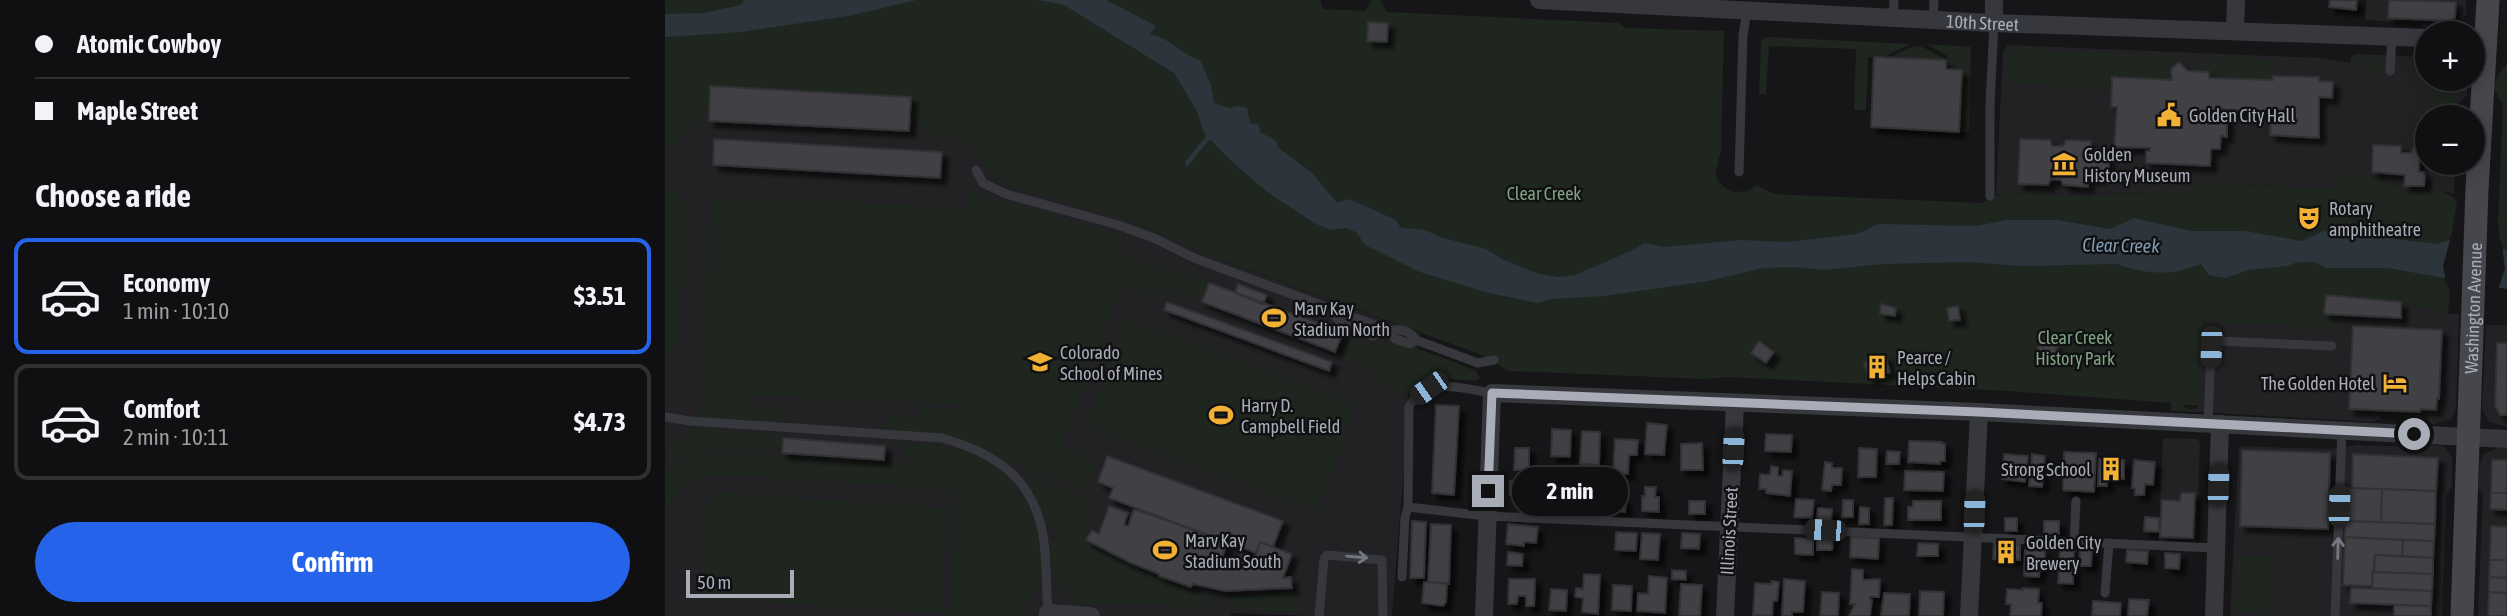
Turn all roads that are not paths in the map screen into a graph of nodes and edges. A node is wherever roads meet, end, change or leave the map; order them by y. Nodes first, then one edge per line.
1 (1539, 0) edge
2 (1934, 0) edge
3 (1994, 0) edge
4 (2236, 0) edge
5 (2488, 0) edge
6 (1748, 5) edge
7 (1893, 9) edge
8 (1933, 20) junction
9 (1994, 23) junction
10 (2235, 31) junction
11 (2392, 36) junction
12 (2415, 37) edge
13 (2489, 42) edge
14 (2390, 71) dead end
15 (976, 170) dead end
16 (1739, 172) dead end
17 (1990, 196) dead end
18 (2332, 346) dead end
19 (1494, 360) dead end
20 (1492, 393) junction
21 (1735, 404) junction
22 (1979, 412) junction
23 (665, 417) edge
24 (2214, 424) junction
25 (2342, 430) junction
26 (2468, 437) junction
27 (2507, 439) edge
28 (2076, 502) dead end
29 (1408, 507) junction
30 (1486, 516) junction
31 (1729, 526) junction
32 (1973, 537) junction
33 (2074, 542) junction
34 (2109, 543) junction
35 (2216, 548) junction
36 (1402, 577) dead end
37 (2105, 593) dead end
38 (1048, 613) joint
39 (1091, 616) edge
40 (1318, 616) edge
41 (1383, 616) edge
42 (1484, 616) edge
43 (1725, 616) edge
44 (1969, 616) edge
45 (2214, 616) edge
46 (2335, 616) edge
47 (2462, 616) edge

1 - 6 street, 10th Street
2 - 8 lane
3 - 9 street
4 - 10 street
5 - 13 street, Washington Avenue
6 - 7 street, 10th Street
6 - 16 lane
7 - 8 street, 10th Street
8 - 9 street, 10th Street
9 - 10 street, 10th Street
9 - 17 lane
10 - 11 street, 10th Street
11 - 12 street, 10th Street
11 - 14 lane
13 - 26 street, Washington Avenue
15 - 19 lane
18 - 24 lane
20 - 21 street
20 - 29 lane
20 - 30 street
21 - 22 street
21 - 31 street, Illinois Street
22 - 24 street
22 - 32 street
23 - 38 lane
24 - 25 street
24 - 35 street
25 - 26 street
46 -> 25 lane
26 - 27 street
26 - 47 street, Washington Avenue
28 - 33 lane
29 - 30 lane
29 - 36 lane
30 - 31 lane
30 - 42 street
31 - 32 lane
31 - 43 street, Illinois Street
32 - 33 lane
32 - 44 street
33 - 34 lane
34 - 35 lane
34 - 37 lane
35 - 45 street
38 - 39 street
40 -> 41 lane

